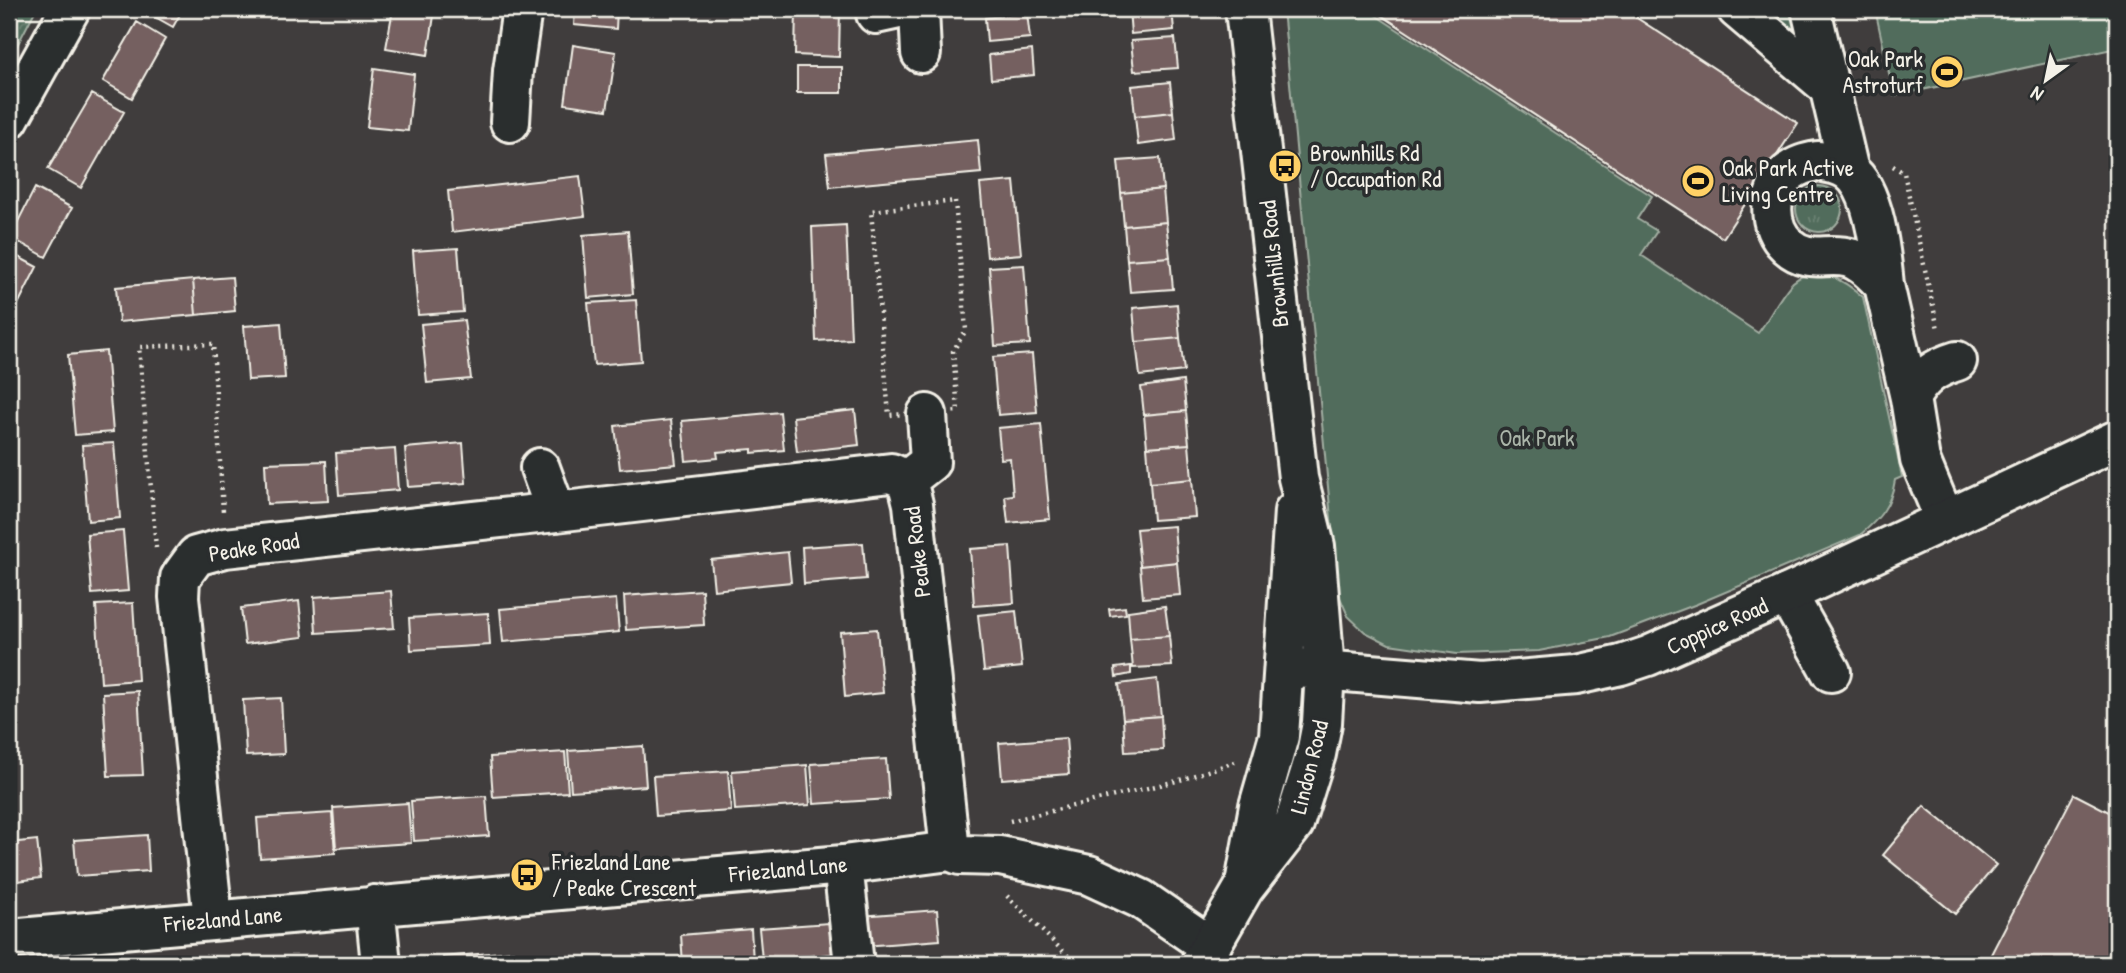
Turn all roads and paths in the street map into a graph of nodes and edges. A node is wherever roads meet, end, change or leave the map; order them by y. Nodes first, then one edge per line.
1 (70, 9) edge
2 (522, 9) edge
3 (919, 9) edge
4 (1245, 9) edge
5 (1737, 9) edge
6 (1811, 9) edge
7 (921, 53) dead end
8 (1829, 87) junction
9 (9, 119) edge
10 (509, 122) dead end
11 (1849, 171) junction
12 (1885, 285) junction
13 (1957, 361) dead end
14 (1910, 398) junction
15 (928, 414) junction
16 (2114, 450) edge
17 (540, 468) dead end
18 (1298, 478) junction
19 (907, 480) junction
20 (556, 512) junction
21 (1945, 520) junction
22 (225, 548) junction
23 (180, 578) junction
24 (1787, 594) junction
25 (1285, 667) junction
26 (1325, 670) junction
27 (1831, 672) dead end
28 (1246, 759) dead end
29 (950, 851) junction
30 (843, 865) junction
31 (1001, 874) junction
32 (1244, 888) junction
33 (375, 905) junction
34 (213, 919) junction
35 (9, 939) edge
36 (1205, 956) edge
37 (381, 964) edge
38 (854, 964) edge
39 (1076, 964) edge

1 - 9 street
2 - 10 street
3 - 7 street
4 - 18 street, Brownhills Road
5 - 8 street
6 - 8 street
8 - 11 street
11 - 12 street
11 - 12 street
12 - 14 street
13 - 14 street
14 - 21 street
15 - 15 path
15 - 19 street
16 - 21 street, Coppice Road
17 - 20 street
18 - 25 street, Brownhills Road
18 - 26 street, Brownhills Road
19 - 20 street, Peake Road
19 - 29 street, Peake Road
20 - 22 street, Peake Road
21 - 24 street, Coppice Road
22 - 23 street, Peake Road
22 - 23 path
23 - 34 street, Peake Road
24 - 26 street, Coppice Road
24 - 27 street
25 - 26 street, Coppice Road
25 - 32 street, Lindon Road
26 - 32 street, Lindon Road
28 - 31 path
29 - 30 street, Friezland Lane
29 - 31 street, Friezland Lane
30 - 33 street, Friezland Lane
30 - 38 street
31 - 36 street, Friezland Lane
31 - 39 path
32 - 36 street, Lindon Road
33 - 34 street, Friezland Lane
33 - 37 street
34 - 35 street, Friezland Lane

